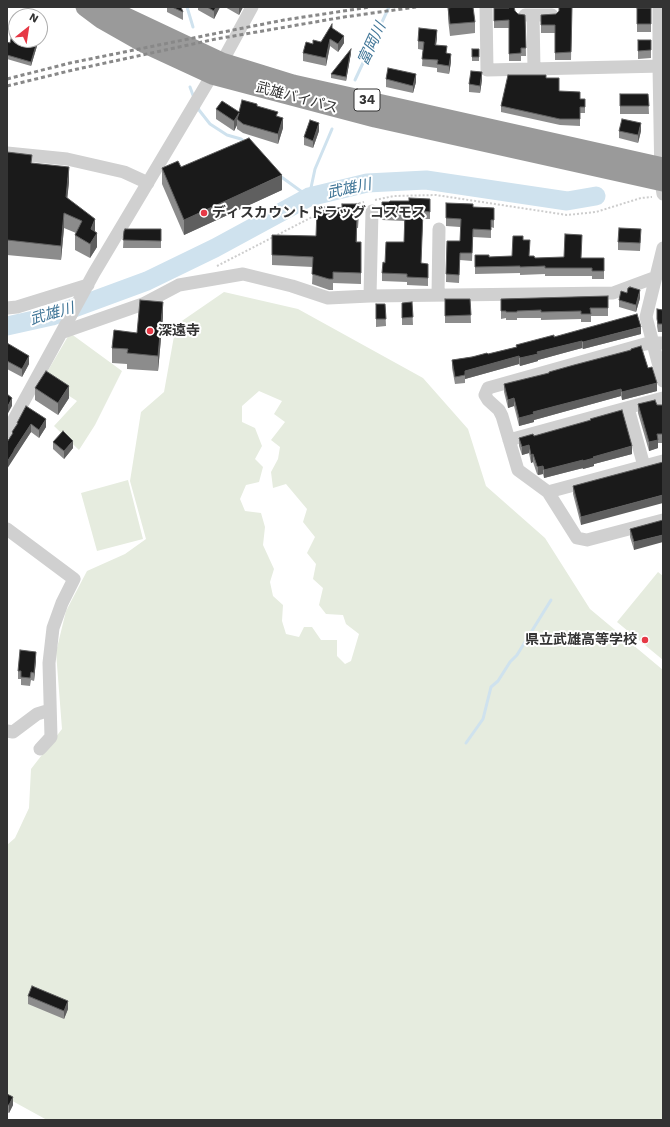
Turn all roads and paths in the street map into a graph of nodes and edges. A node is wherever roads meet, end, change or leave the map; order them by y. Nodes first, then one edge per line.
1 (252, 7) edge
2 (486, 7) edge
3 (659, 7) edge
4 (98, 10) edge
5 (552, 15) edge
6 (661, 66) edge
7 (217, 69) junction
8 (534, 70) junction
9 (7, 153) edge
10 (661, 181) edge
11 (148, 183) junction
12 (369, 204) junction
13 (351, 205) edge
14 (318, 214) edge
15 (439, 228) dead end
16 (663, 248) edge
17 (212, 268) dead end
18 (656, 277) junction
19 (88, 285) junction
20 (438, 295) junction
21 (370, 296) junction
22 (7, 308) edge
23 (65, 328) junction
24 (658, 343) edge
25 (663, 381) edge
26 (663, 398) edge
27 (628, 408) junction
28 (7, 432) edge
29 (509, 440) junction
30 (663, 460) edge
31 (644, 466) junction
32 (548, 492) junction
33 (663, 520) edge
34 (7, 529) edge
35 (50, 710) junction
36 (7, 731) edge
37 (40, 749) dead end

1 - 7 street
2 - 8 street
3 - 6 street
4 - 7 highway, 武雄バイパス / 34
5 - 8 street
6 - 8 street
6 - 10 street
7 - 10 highway, 武雄バイパス / 34
7 - 11 street
9 - 11 street
10 - 12 path
11 - 19 street
12 - 13 path
12 - 21 street
14 - 17 path
15 - 20 street
16 - 18 street
18 - 20 street
18 - 24 street
19 - 22 street
19 - 23 street
20 - 21 street
21 - 23 street
23 - 28 street
24 - 25 street
24 - 29 street
26 - 27 street
27 - 29 street
27 - 31 street
29 - 32 street
30 - 31 street
31 - 32 street
32 - 33 street
34 - 35 street
35 - 36 street
35 - 37 street

